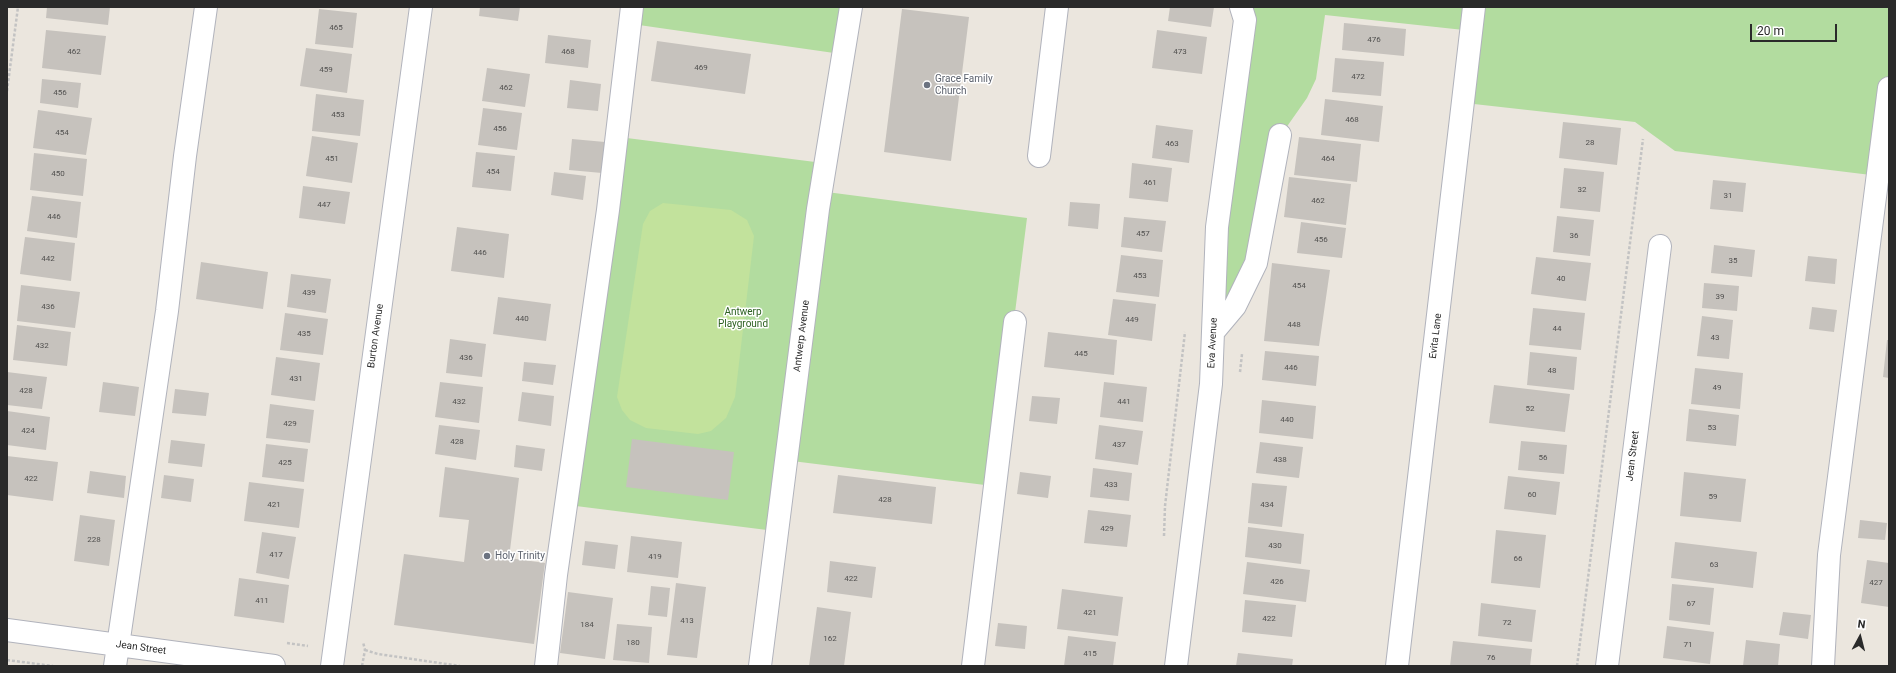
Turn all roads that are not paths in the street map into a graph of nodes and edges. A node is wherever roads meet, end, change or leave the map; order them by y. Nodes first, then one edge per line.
1 (206, 7) edge
2 (421, 7) edge
3 (632, 7) edge
4 (851, 7) edge
5 (1057, 7) edge
6 (1474, 7) edge
7 (1243, 14) edge
8 (1889, 88) edge
9 (1280, 135) dead end
10 (1039, 156) dead end
11 (1660, 246) dead end
12 (1015, 322) dead end
13 (1214, 331) junction
14 (7, 630) edge
15 (117, 644) junction
16 (114, 666) edge
17 (274, 666) edge
18 (332, 666) edge
19 (546, 666) edge
20 (760, 666) edge
21 (973, 666) edge
22 (1176, 666) edge
23 (1397, 666) edge
24 (1607, 666) edge
25 (1823, 666) edge

1 - 15 street
2 - 18 street, Burton Avenue
3 - 19 street
4 - 20 street, Antwerp Avenue
5 - 10 street
6 - 23 street, Evita Lane
7 - 13 street, Eva Avenue
8 - 25 street
9 - 13 street
11 - 24 street, Jean Street
12 - 21 street
13 - 22 street, Eva Avenue
14 - 15 street, Jean Street
15 - 16 street
15 - 17 street, Jean Street

